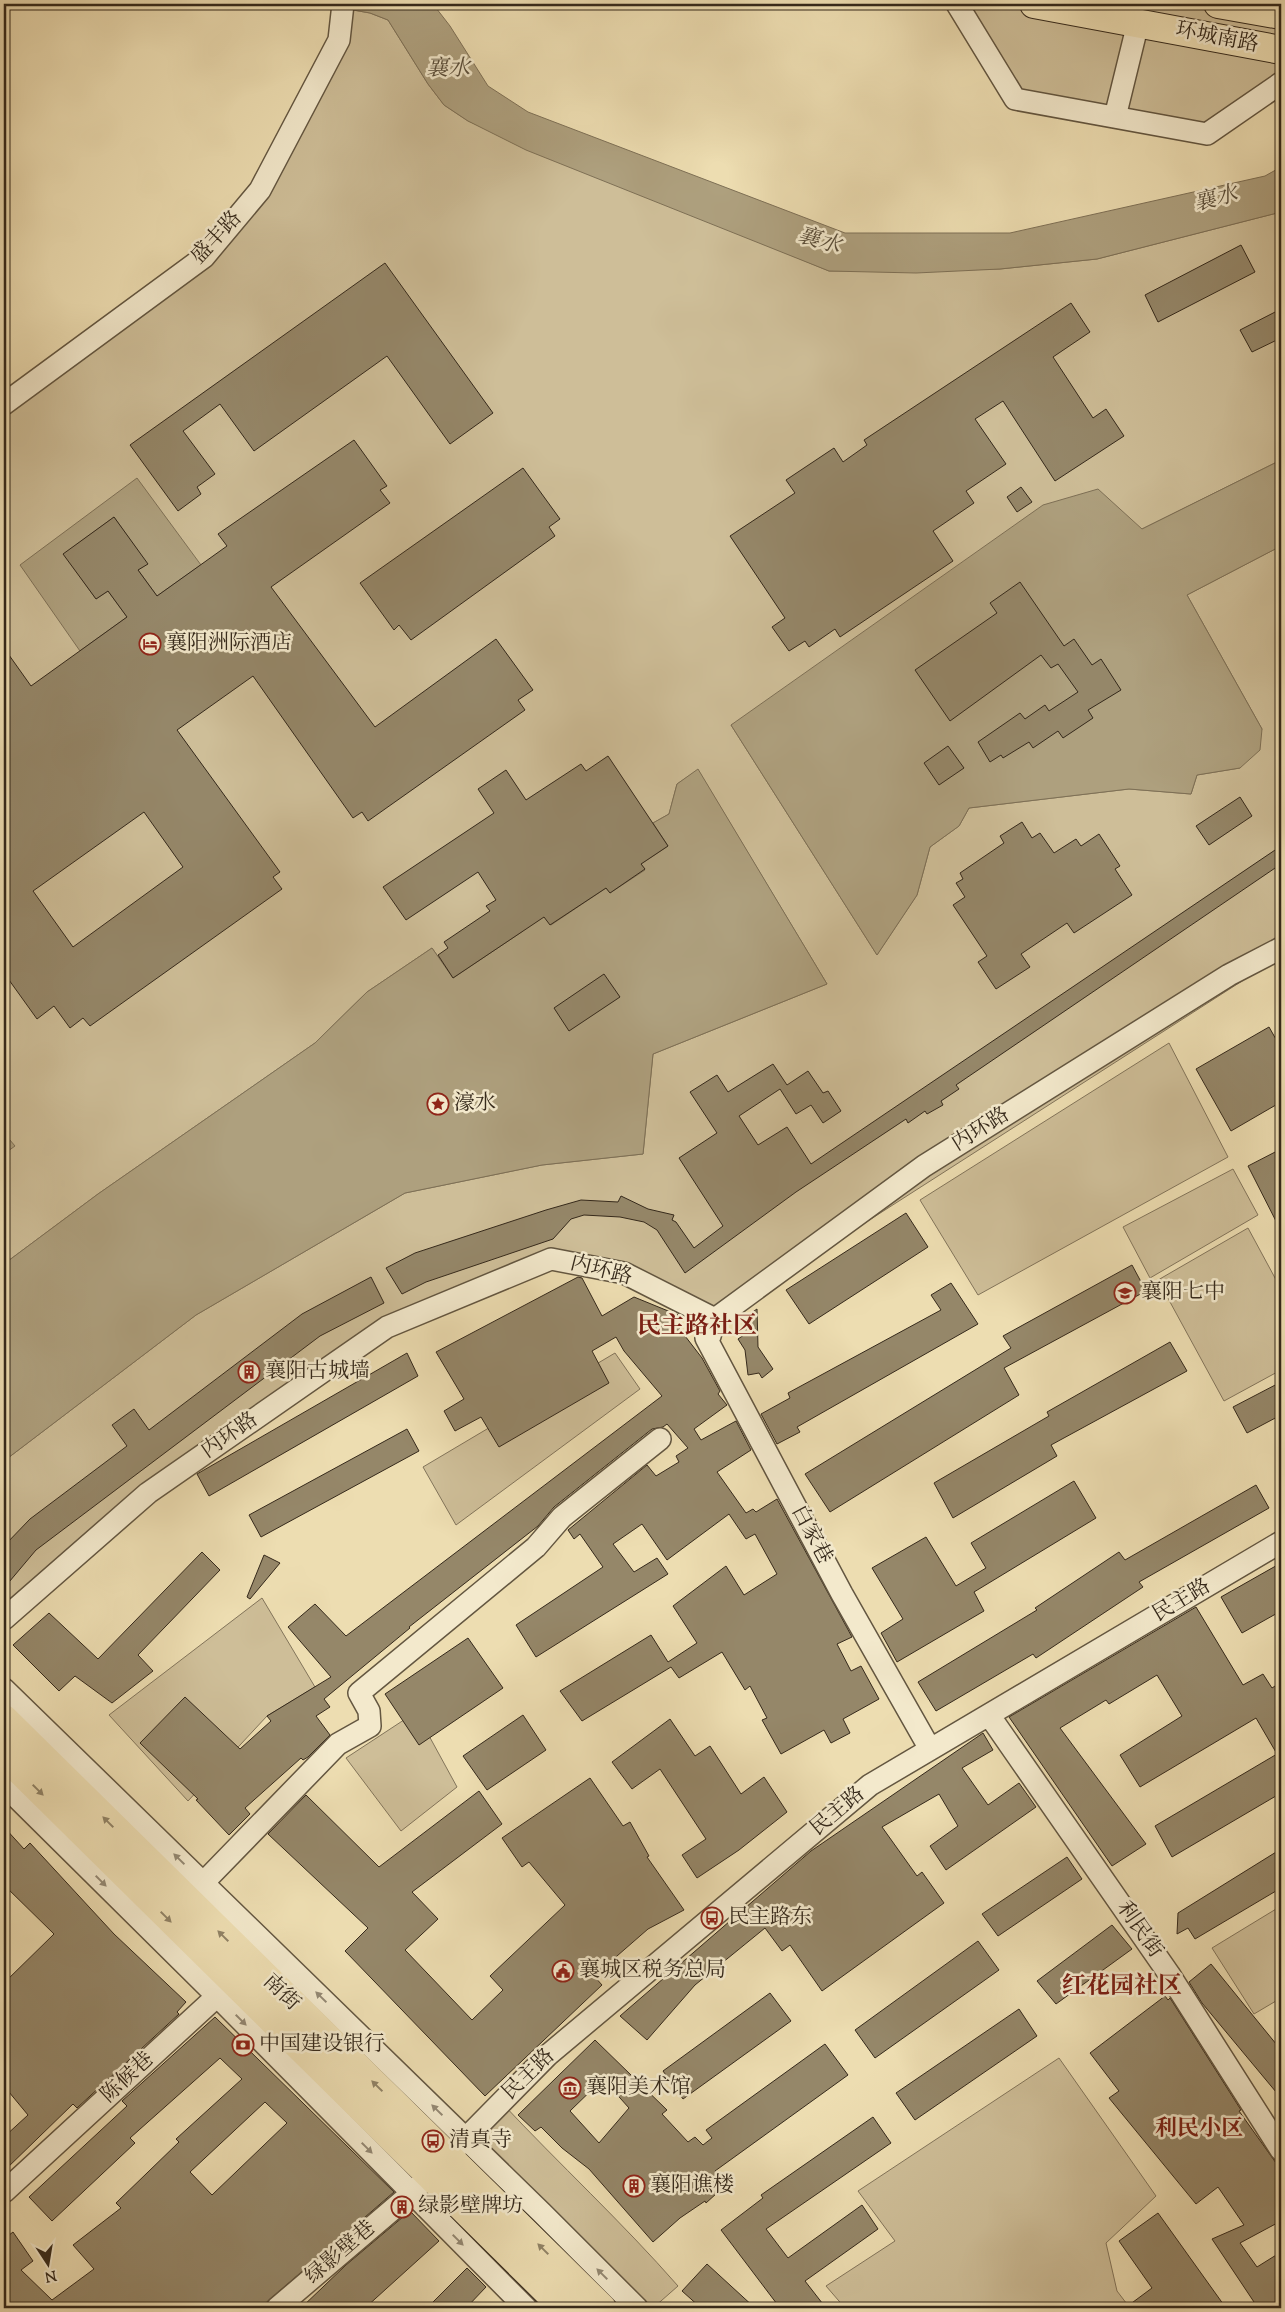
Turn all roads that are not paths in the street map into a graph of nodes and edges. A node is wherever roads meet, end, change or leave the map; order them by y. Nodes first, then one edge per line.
1 (343, 4) edge
2 (957, 4) edge
3 (1034, 4) edge
4 (1218, 4) edge
5 (1281, 16) edge
6 (1138, 23) junction
7 (1281, 50) edge
8 (1281, 83) edge
9 (1115, 117) junction
10 (4, 404) edge
11 (1281, 948) edge
12 (714, 1319) junction
13 (660, 1439) dead end
14 (1281, 1542) edge
15 (4, 1619) edge
16 (4, 1689) edge
17 (989, 1715) junction
18 (4, 1719) edge
19 (930, 1749) junction
20 (4, 1755) edge
21 (4, 1785) edge
22 (203, 1883) junction
23 (233, 1981) junction
24 (1281, 2150) edge
25 (438, 2165) junction
26 (4, 2192) edge
27 (277, 2308) edge
28 (526, 2308) edge
29 (564, 2308) edge
30 (602, 2308) edge
31 (637, 2308) edge

1 - 10 street, 盛丰路
2 - 9 street
3 - 6 main road, 环城南路
4 - 5 main road, 环城南路
6 - 7 main road, 环城南路
6 - 9 street
8 - 9 street
11 - 12 street, 内环路
12 - 15 street, 内环路
12 - 19 street, 白家巷
13 - 22 street
14 - 17 street, 民主路
22 -> 16 street
17 - 19 street, 民主路
17 - 24 street, 利民街
23 -> 18 main road, 南街
19 - 25 street, 民主路
20 -> 23 main road, 南街
21 -> 23 street
25 -> 22 street
23 - 25 main road, 南街
23 -> 25 street
23 - 26 street, 陈候巷
25 - 27 street, 绿影壁巷
25 -> 28 street
25 - 29 main road, 南街
30 -> 25 main road, 南街
31 -> 25 street

